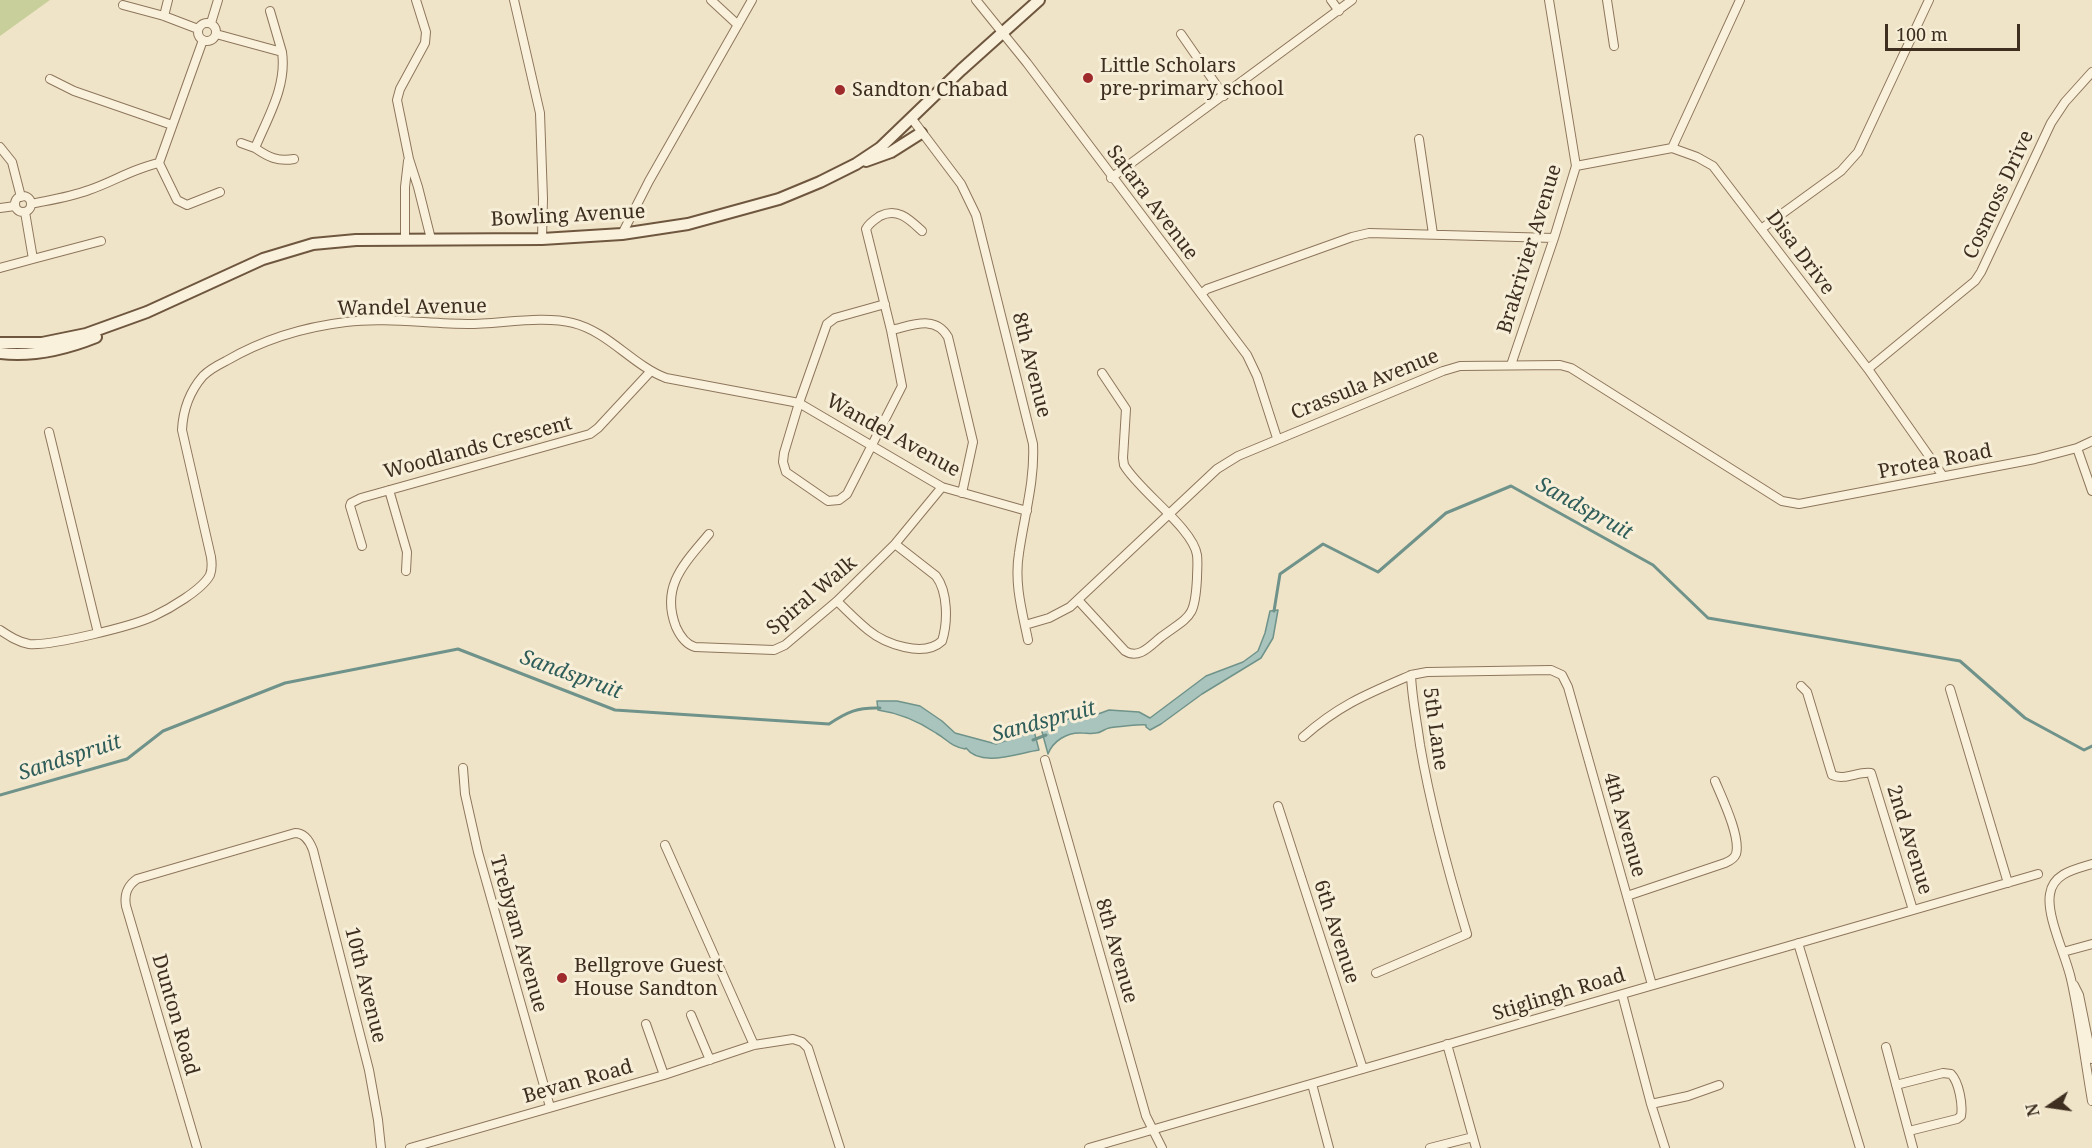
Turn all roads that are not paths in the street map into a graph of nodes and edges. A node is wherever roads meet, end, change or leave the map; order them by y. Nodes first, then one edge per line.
1 (168, 0) edge
2 (218, 0) edge
3 (417, 0) edge
4 (514, 0) edge
5 (711, 0) edge
6 (752, 0) edge
7 (976, 0) edge
8 (1038, 0) edge
9 (1330, 0) edge
10 (1352, 0) edge
11 (1549, 0) edge
12 (1607, 0) edge
13 (1740, 0) edge
14 (1929, 0) edge
15 (123, 5) dead end
16 (270, 10) dead end
17 (1339, 11) junction
18 (164, 16) junction
19 (211, 23) junction
20 (738, 26) junction
21 (198, 29) junction
22 (1002, 32) junction
23 (216, 34) junction
24 (1181, 34) dead end
25 (203, 40) junction
26 (1614, 46) dead end
27 (282, 52) junction
28 (2092, 72) edge
29 (50, 79) dead end
30 (1224, 96) junction
31 (912, 119) junction
32 (172, 125) junction
33 (921, 133) junction
34 (1419, 138) dead end
35 (242, 143) dead end
36 (0, 147) edge
37 (255, 148) junction
38 (1672, 148) junction
39 (294, 159) dead end
40 (408, 159) junction
41 (159, 163) junction
42 (856, 164) junction
43 (1576, 165) junction
44 (1111, 177) junction
45 (220, 192) dead end
46 (21, 197) junction
47 (31, 204) junction
48 (15, 206) junction
49 (0, 208) edge
50 (25, 212) junction
51 (1761, 229) junction
52 (922, 231) dead end
53 (621, 234) junction
54 (1433, 234) junction
55 (1554, 238) junction
56 (431, 239) junction
57 (542, 239) junction
58 (405, 240) junction
59 (101, 241) dead end
60 (33, 259) junction
61 (0, 268) edge
62 (1201, 294) junction
63 (885, 304) junction
64 (147, 312) junction
65 (891, 330) junction
66 (0, 343) edge
67 (0, 353) edge
68 (1511, 365) junction
69 (1868, 369) junction
70 (650, 372) junction
71 (1102, 373) dead end
72 (799, 403) junction
73 (49, 432) dead end
74 (1277, 438) junction
75 (2092, 441) edge
76 (872, 445) junction
77 (2077, 448) junction
78 (1943, 476) junction
79 (942, 487) junction
80 (389, 490) junction
81 (2092, 491) edge
82 (962, 493) junction
83 (1782, 501) joint
84 (1027, 511) junction
85 (1168, 514) junction
86 (709, 534) dead end
87 (895, 544) junction
88 (362, 546) dead end
89 (406, 571) dead end
90 (1078, 600) junction
91 (837, 602) junction
92 (1025, 625) junction
93 (0, 630) edge
94 (98, 633) junction
95 (1028, 640) dead end
96 (1411, 675) junction
97 (1562, 675) joint
98 (1801, 686) dead end
99 (1950, 689) dead end
100 (1303, 737) dead end
101 (1045, 760) dead end
102 (463, 768) dead end
103 (1715, 781) dead end
104 (1278, 806) dead end
105 (303, 835) joint
106 (664, 845) dead end
107 (2092, 864) edge
108 (2038, 874) dead end
109 (2008, 883) junction
110 (1627, 896) junction
111 (1913, 910) junction
112 (1798, 943) junction
113 (2092, 944) edge
114 (2063, 952) junction
115 (1376, 973) dead end
116 (2071, 979) junction
117 (1652, 985) junction
118 (1622, 994) junction
119 (691, 1015) dead end
120 (646, 1024) dead end
121 (1447, 1044) junction
122 (754, 1046) junction
123 (1886, 1047) dead end
124 (2092, 1059) edge
125 (710, 1060) junction
126 (1363, 1069) junction
127 (664, 1075) junction
128 (1312, 1084) junction
129 (1719, 1085) dead end
130 (1896, 1085) junction
131 (2092, 1101) edge
132 (1651, 1104) junction
133 (550, 1107) junction
134 (1154, 1129) junction
135 (1909, 1131) junction
136 (1473, 1137) junction
137 (197, 1148) edge
138 (381, 1148) edge
139 (410, 1148) edge
140 (840, 1148) edge
141 (1089, 1148) edge
142 (1162, 1148) edge
143 (1329, 1148) edge
144 (1430, 1148) edge
145 (1476, 1148) edge
146 (1665, 1148) edge
147 (1860, 1148) edge
148 (1913, 1148) edge

1 - 18 street
2 - 19 street
3 - 40 street
4 - 57 street
5 - 20 street
6 - 20 street
7 - 22 street, Satara Avenue
8 - 22 main road, Bowling Avenue
9 - 17 street
10 - 17 street
11 - 43 street, Brakrivier Avenue
12 - 26 street
13 - 38 street
14 - 51 street
15 - 18 street
16 - 27 street
17 - 30 street
18 - 21 street
19 - 21 street
19 - 23 street
20 - 53 street
21 - 25 street
22 - 31 main road, Bowling Avenue
22 - 44 street, Satara Avenue
23 - 25 street
23 - 27 street
24 - 30 street
25 - 32 street
27 - 37 street
28 - 69 street, Cosmoss Drive
29 - 32 street
30 - 44 street
31 - 33 street, 8th Avenue
31 - 42 main road, Bowling Avenue
32 - 41 street
33 - 42 main road
33 - 84 street, 8th Avenue
34 - 54 street
35 - 37 street
36 - 46 street
37 - 39 street
38 - 43 street
38 - 51 street, Disa Drive
40 - 56 street
40 - 58 street
41 - 45 street
41 - 47 street
42 - 53 main road, Bowling Avenue
43 - 55 street, Brakrivier Avenue
44 - 62 street, Satara Avenue
46 - 47 street
46 - 48 street
47 - 50 street
48 - 49 street
48 - 50 street
50 - 60 street
51 - 69 street, Disa Drive
52 - 63 street
53 - 57 main road, Bowling Avenue
54 - 55 street
54 - 62 street
55 - 68 street, Brakrivier Avenue
56 - 57 main road, Bowling Avenue
56 - 58 main road, Bowling Avenue
58 - 64 main road, Bowling Avenue
59 - 60 street
60 - 61 street
62 - 74 street, Satara Avenue
63 - 65 street
63 - 72 street
64 - 66 main road, Bowling Avenue
64 - 67 main road, Bowling Avenue
65 - 76 street
65 - 82 street
68 - 74 street, Crassula Avenue
68 - 83 street, Crassula Avenue
69 - 78 street, Disa Drive
70 - 72 street, Wandel Avenue
70 - 80 street, Woodlands Crescent
70 - 94 street, Wandel Avenue
71 - 85 street
72 - 76 street, Wandel Avenue
72 - 76 street
73 - 94 street
74 - 85 street, Crassula Avenue
75 - 77 street, Protea Road
76 - 79 street, Wandel Avenue
77 - 78 street, Protea Road
77 - 81 street
78 - 83 street, Protea Road
79 - 82 street, Wandel Avenue
79 - 87 street, Spiral Walk
80 - 88 street, Woodlands Crescent
80 - 89 street
82 - 84 street, Wandel Avenue
84 - 92 street, 8th Avenue
85 - 90 street, Crassula Avenue
85 - 90 street
86 - 91 street, Spiral Walk
87 - 91 street, Spiral Walk
87 - 91 street
90 - 92 street, Crassula Avenue
92 - 95 street, 8th Avenue
93 - 94 street, Wandel Avenue
96 - 97 street, 5th Lane
96 - 100 street
96 - 115 street, 5th Lane
97 - 110 street, 4th Avenue
98 - 111 street, 2nd Avenue
99 - 109 street
101 - 134 street, 8th Avenue
102 - 133 street, Trebyam Avenue
103 - 110 street
104 - 126 street, 6th Avenue
105 - 137 street, Dunton Road
105 - 138 street, 10th Avenue
106 - 122 street
107 - 114 street
108 - 109 street, Stiglingh Road
109 - 111 street, Stiglingh Road
110 - 117 street, 4th Avenue
111 - 112 street, Stiglingh Road
112 - 117 street, Stiglingh Road
112 - 147 street
113 - 114 street
114 - 116 street
116 - 124 street
116 - 131 street
117 - 118 street, Stiglingh Road
118 - 121 street, Stiglingh Road
118 - 132 street
119 - 125 street
120 - 127 street
121 - 126 street, Stiglingh Road
121 - 136 street
122 - 125 street, Bevan Road
122 - 140 street, Bevan Road
123 - 130 street
125 - 127 street, Bevan Road
126 - 128 street, Stiglingh Road
127 - 133 street, Bevan Road
128 - 134 street, Stiglingh Road
128 - 143 street
129 - 132 street
130 - 135 street
130 - 135 street
132 - 146 street
133 - 139 street, Bevan Road
134 - 141 street, Stiglingh Road
134 - 142 street, 8th Avenue
135 - 148 street
136 - 144 street
136 - 145 street

